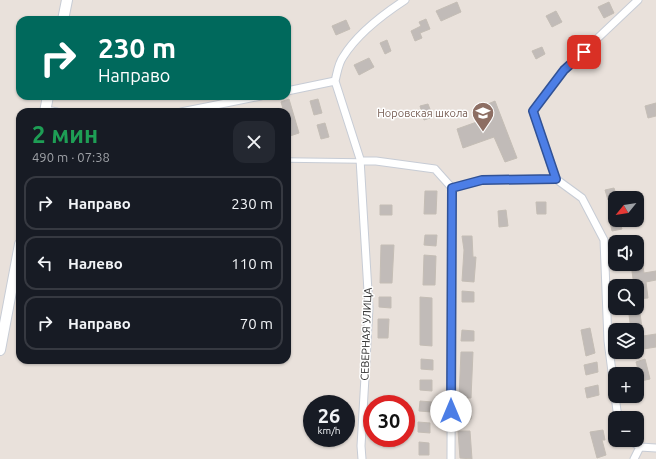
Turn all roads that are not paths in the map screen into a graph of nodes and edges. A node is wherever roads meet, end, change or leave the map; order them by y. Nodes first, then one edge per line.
1 (67, 0) edge
2 (405, 0) edge
3 (638, 0) edge
4 (64, 16) edge
5 (335, 81) junction
6 (291, 90) edge
7 (241, 100) edge
8 (201, 108) edge
9 (291, 160) edge
10 (360, 161) junction
11 (556, 179) junction
12 (452, 188) junction
13 (16, 265) edge
14 (0, 350) edge
15 (611, 367) edge
16 (640, 447) joint
17 (656, 448) edge
18 (362, 459) edge
19 (451, 459) edge
20 (634, 459) edge

1 - 4 main road
2 - 5 street
3 - 11 street
5 - 6 street
5 - 10 street, СЕВЕРНАЯ УЛИЦА
7 - 8 street
9 - 10 lane
10 - 12 street
10 - 18 street, СЕВЕРНАЯ УЛИЦА
11 - 12 street
11 - 15 street
12 - 19 street
13 - 14 main road
16 - 17 street
16 - 20 street

